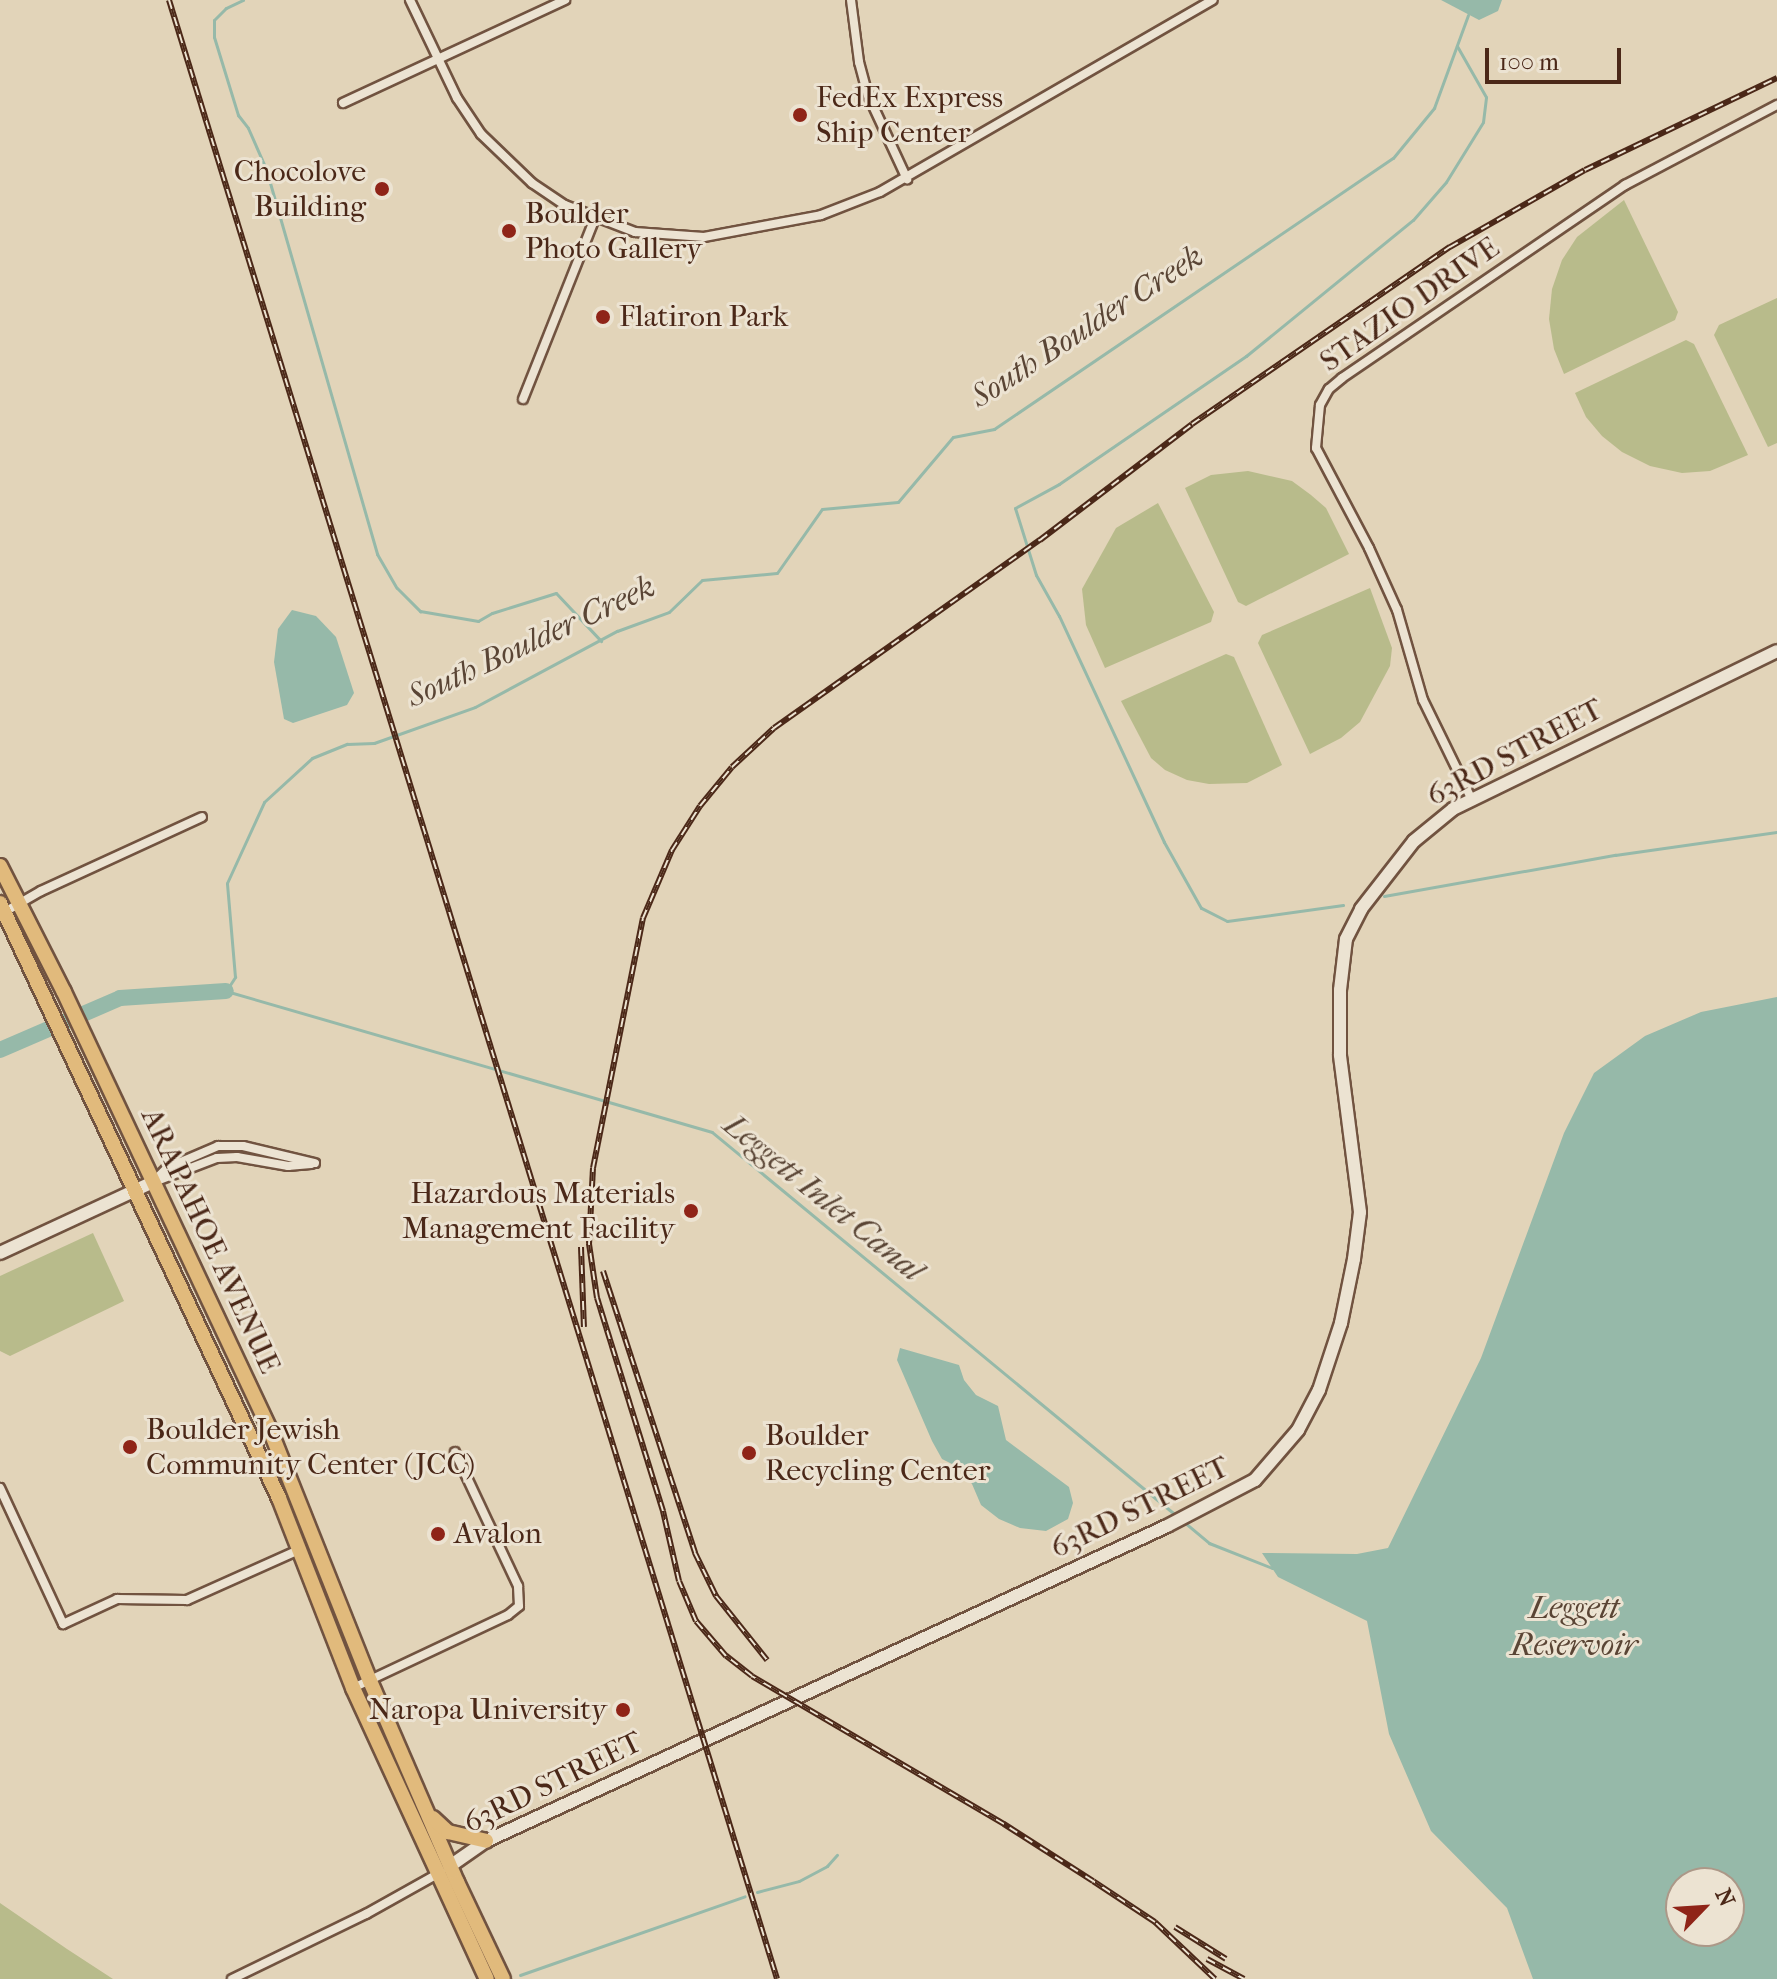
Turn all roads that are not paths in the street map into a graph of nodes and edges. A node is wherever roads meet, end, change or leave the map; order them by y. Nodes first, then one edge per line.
1 (410, 0) edge
2 (565, 0) edge
3 (851, 0) edge
4 (1213, 0) edge
5 (438, 59) junction
6 (343, 103) dead end
7 (1777, 105) edge
8 (907, 179) junction
9 (595, 218) junction
10 (523, 399) dead end
11 (1777, 651) edge
12 (1471, 798) junction
13 (202, 817) dead end
14 (0, 866) edge
15 (21, 903) junction
16 (2, 910) edge
17 (153, 1182) junction
18 (136, 1190) junction
19 (0, 1253) edge
20 (455, 1452) dead end
21 (0, 1488) edge
22 (299, 1550) junction
23 (370, 1681) junction
24 (353, 1688) junction
25 (430, 1816) junction
26 (486, 1841) junction
27 (444, 1870) junction
28 (232, 1979) edge
29 (487, 1979) edge
30 (503, 1979) edge

1 - 5 street
2 - 5 street
3 - 8 street
4 - 8 street
5 - 6 street
5 - 9 street
7 - 12 street, STAZIO DRIVE
8 - 9 street
9 - 10 street
11 - 12 street, 63RD STREET
12 - 26 street, 63RD STREET
13 - 15 street
14 - 15 main road, ARAPAHOE AVENUE
15 - 16 street
15 - 17 main road, ARAPAHOE AVENUE
16 - 18 main road, ARAPAHOE AVENUE
17 - 17 street
17 - 18 street
17 - 23 main road, ARAPAHOE AVENUE
18 - 19 street
18 - 22 main road, ARAPAHOE AVENUE
20 - 23 street
21 - 22 street
22 - 24 main road, ARAPAHOE AVENUE
23 - 24 street
23 - 25 main road, ARAPAHOE AVENUE
24 - 27 main road, ARAPAHOE AVENUE
25 - 26 main road
25 - 27 main road, ARAPAHOE AVENUE
26 - 27 street, 63RD STREET
27 - 28 street, 63RD STREET
27 - 29 main road
27 - 30 main road

